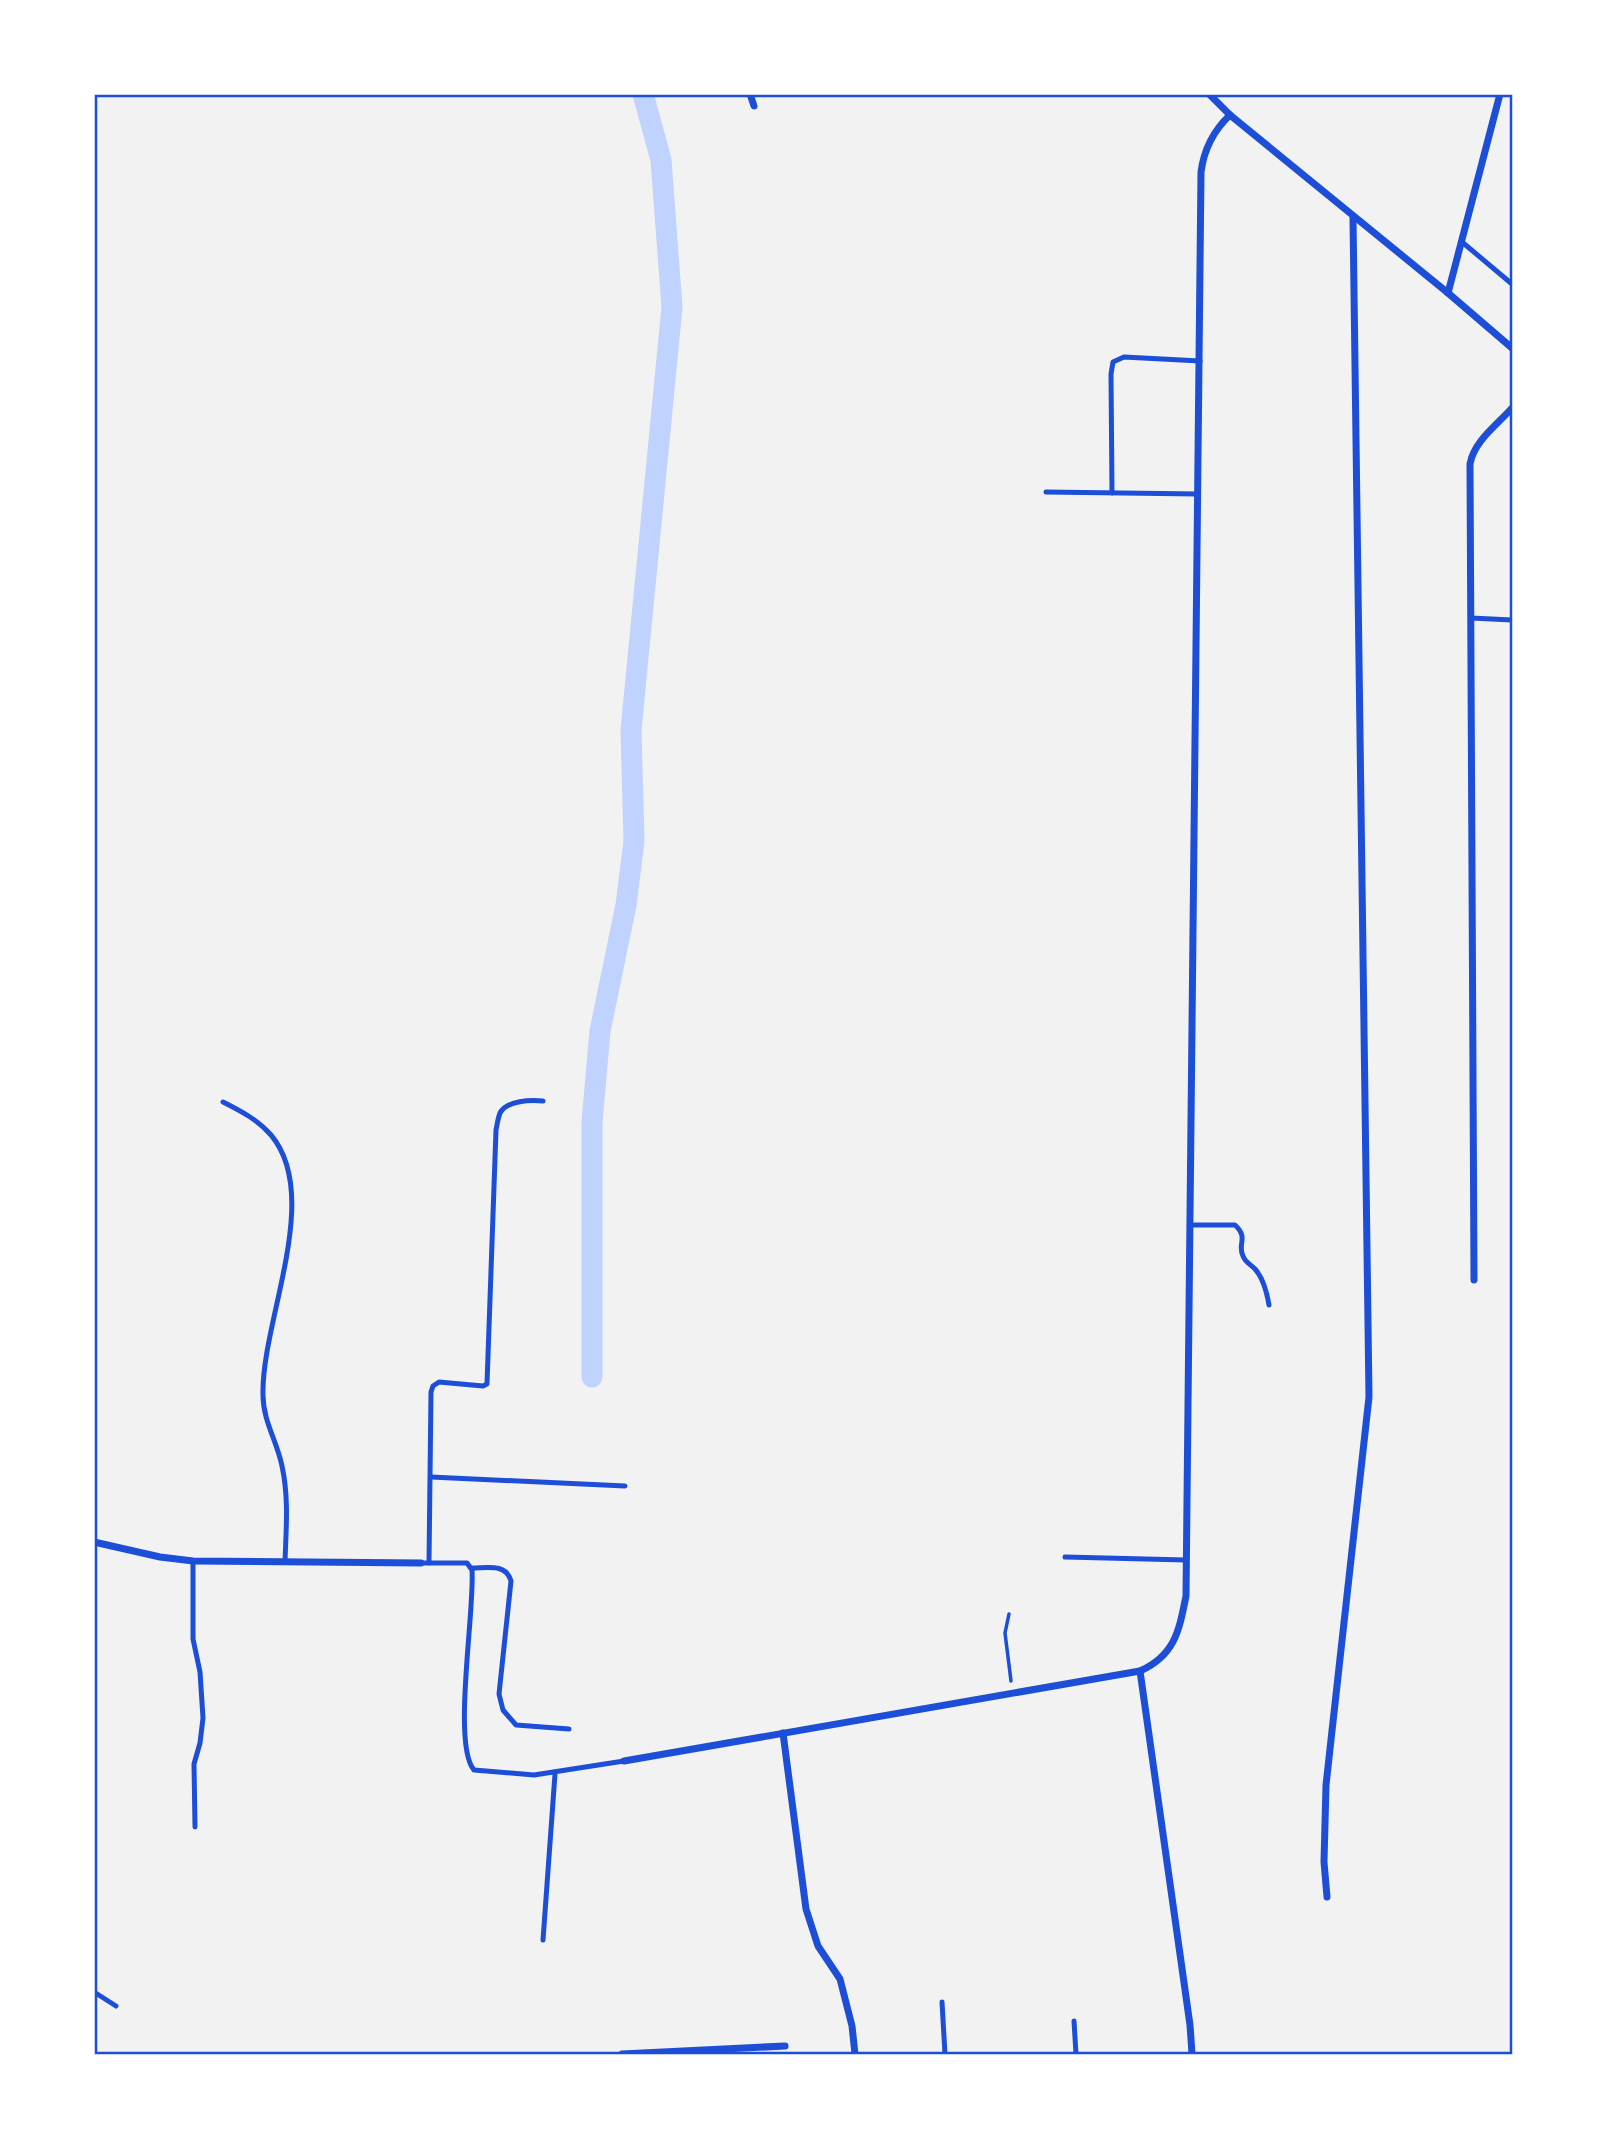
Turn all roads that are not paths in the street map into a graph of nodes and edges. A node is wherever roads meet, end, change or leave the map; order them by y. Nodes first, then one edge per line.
1 (750, 94) edge
2 (1209, 94) edge
3 (1500, 94) edge
4 (754, 106) dead end
5 (1230, 115) junction
6 (1353, 218) junction
7 (1462, 242) junction
8 (1513, 284) edge
9 (1448, 293) junction
10 (1513, 348) edge
11 (1200, 361) junction
12 (1513, 408) edge
13 (1046, 492) dead end
14 (1112, 493) junction
15 (1198, 494) junction
16 (1471, 618) junction
17 (1513, 620) edge
18 (543, 1101) dead end
19 (223, 1102) dead end
20 (1190, 1225) junction
21 (1474, 1280) dead end
22 (1269, 1306) dead end
23 (431, 1477) junction
24 (625, 1486) dead end
25 (94, 1542) edge
26 (1065, 1557) dead end
27 (1186, 1560) junction
28 (193, 1561) junction
29 (285, 1562) junction
30 (425, 1563) junction
31 (472, 1568) junction
32 (1140, 1671) junction
33 (569, 1729) dead end
34 (783, 1733) junction
35 (624, 1761) joint
36 (555, 1774) junction
37 (195, 1827) dead end
38 (1327, 1897) dead end
39 (543, 1940) dead end
40 (94, 1992) edge
41 (942, 2002) dead end
42 (116, 2006) dead end
43 (1074, 2021) dead end
44 (785, 2046) dead end
45 (622, 2054) edge
46 (637, 2054) edge
47 (855, 2054) edge
48 (945, 2054) edge
49 (1076, 2054) edge
50 (1192, 2054) edge

1 - 4 street
2 - 5 street
3 - 7 street
5 - 6 street
5 - 11 street
6 - 9 street
6 - 38 street
7 - 8 lane
7 - 9 street
9 - 10 street
11 - 14 lane
11 - 15 street
12 - 16 street
13 - 14 lane
14 - 15 lane
15 - 20 street
16 - 17 lane
16 - 21 street
18 - 23 lane
19 - 29 lane
20 - 22 lane
20 - 27 street
23 - 24 lane
23 - 30 lane
25 - 28 street
26 - 27 lane
27 - 32 street
28 - 29 street
28 - 37 lane
29 - 30 street
30 - 31 lane
31 - 33 lane
31 - 36 lane
32 - 34 street
32 - 50 street
34 - 35 street
34 - 47 street
35 - 36 lane
36 - 39 lane
40 - 42 lane
41 - 48 lane
43 - 49 lane
44 - 46 street
45 - 46 street

